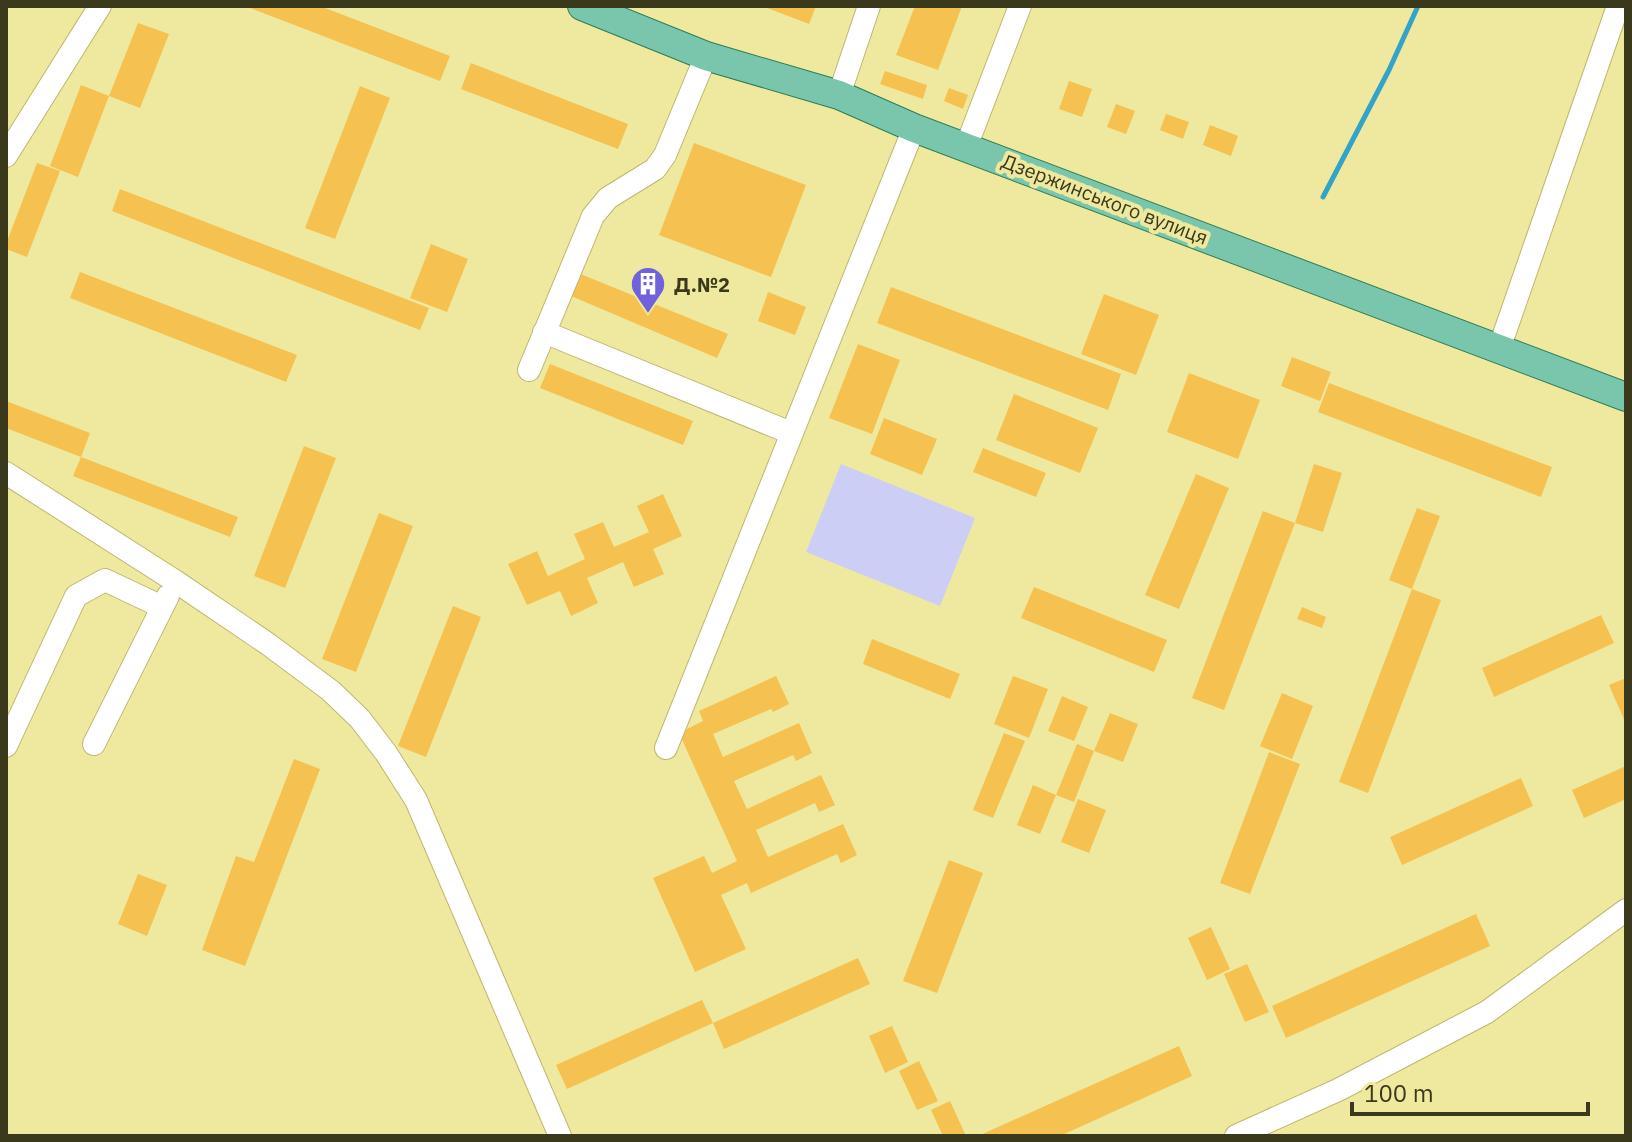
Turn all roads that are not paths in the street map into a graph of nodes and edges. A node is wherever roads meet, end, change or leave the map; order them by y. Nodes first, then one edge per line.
1 (100, 6) edge
2 (582, 6) edge
3 (869, 6) edge
4 (1020, 6) edge
5 (1618, 6) edge
6 (706, 56) junction
7 (839, 95) junction
8 (914, 128) junction
9 (966, 147) junction
10 (6, 156) edge
11 (544, 332) junction
12 (1499, 349) junction
13 (529, 370) dead end
14 (1626, 397) edge
15 (791, 433) junction
16 (6, 473) edge
17 (175, 581) junction
18 (162, 607) junction
19 (94, 744) dead end
20 (6, 746) edge
21 (666, 748) dead end
22 (1626, 910) edge
23 (560, 1136) edge
24 (1236, 1136) edge

1 - 10 street
2 - 6 main road, Дзержинського вулиця
3 - 7 street
4 - 9 street
5 - 12 street
6 - 7 main road, Дзержинського вулиця
6 - 11 street
7 - 8 main road, Дзержинського вулиця
8 - 9 main road, Дзержинського вулиця
8 - 15 street
9 - 12 main road, Дзержинського вулиця
11 - 13 street
11 - 15 street
12 - 14 main road, Дзержинського вулиця
15 - 21 street
16 - 17 street
17 - 18 street
17 - 23 street
18 - 19 street
18 - 20 street
22 - 24 street

